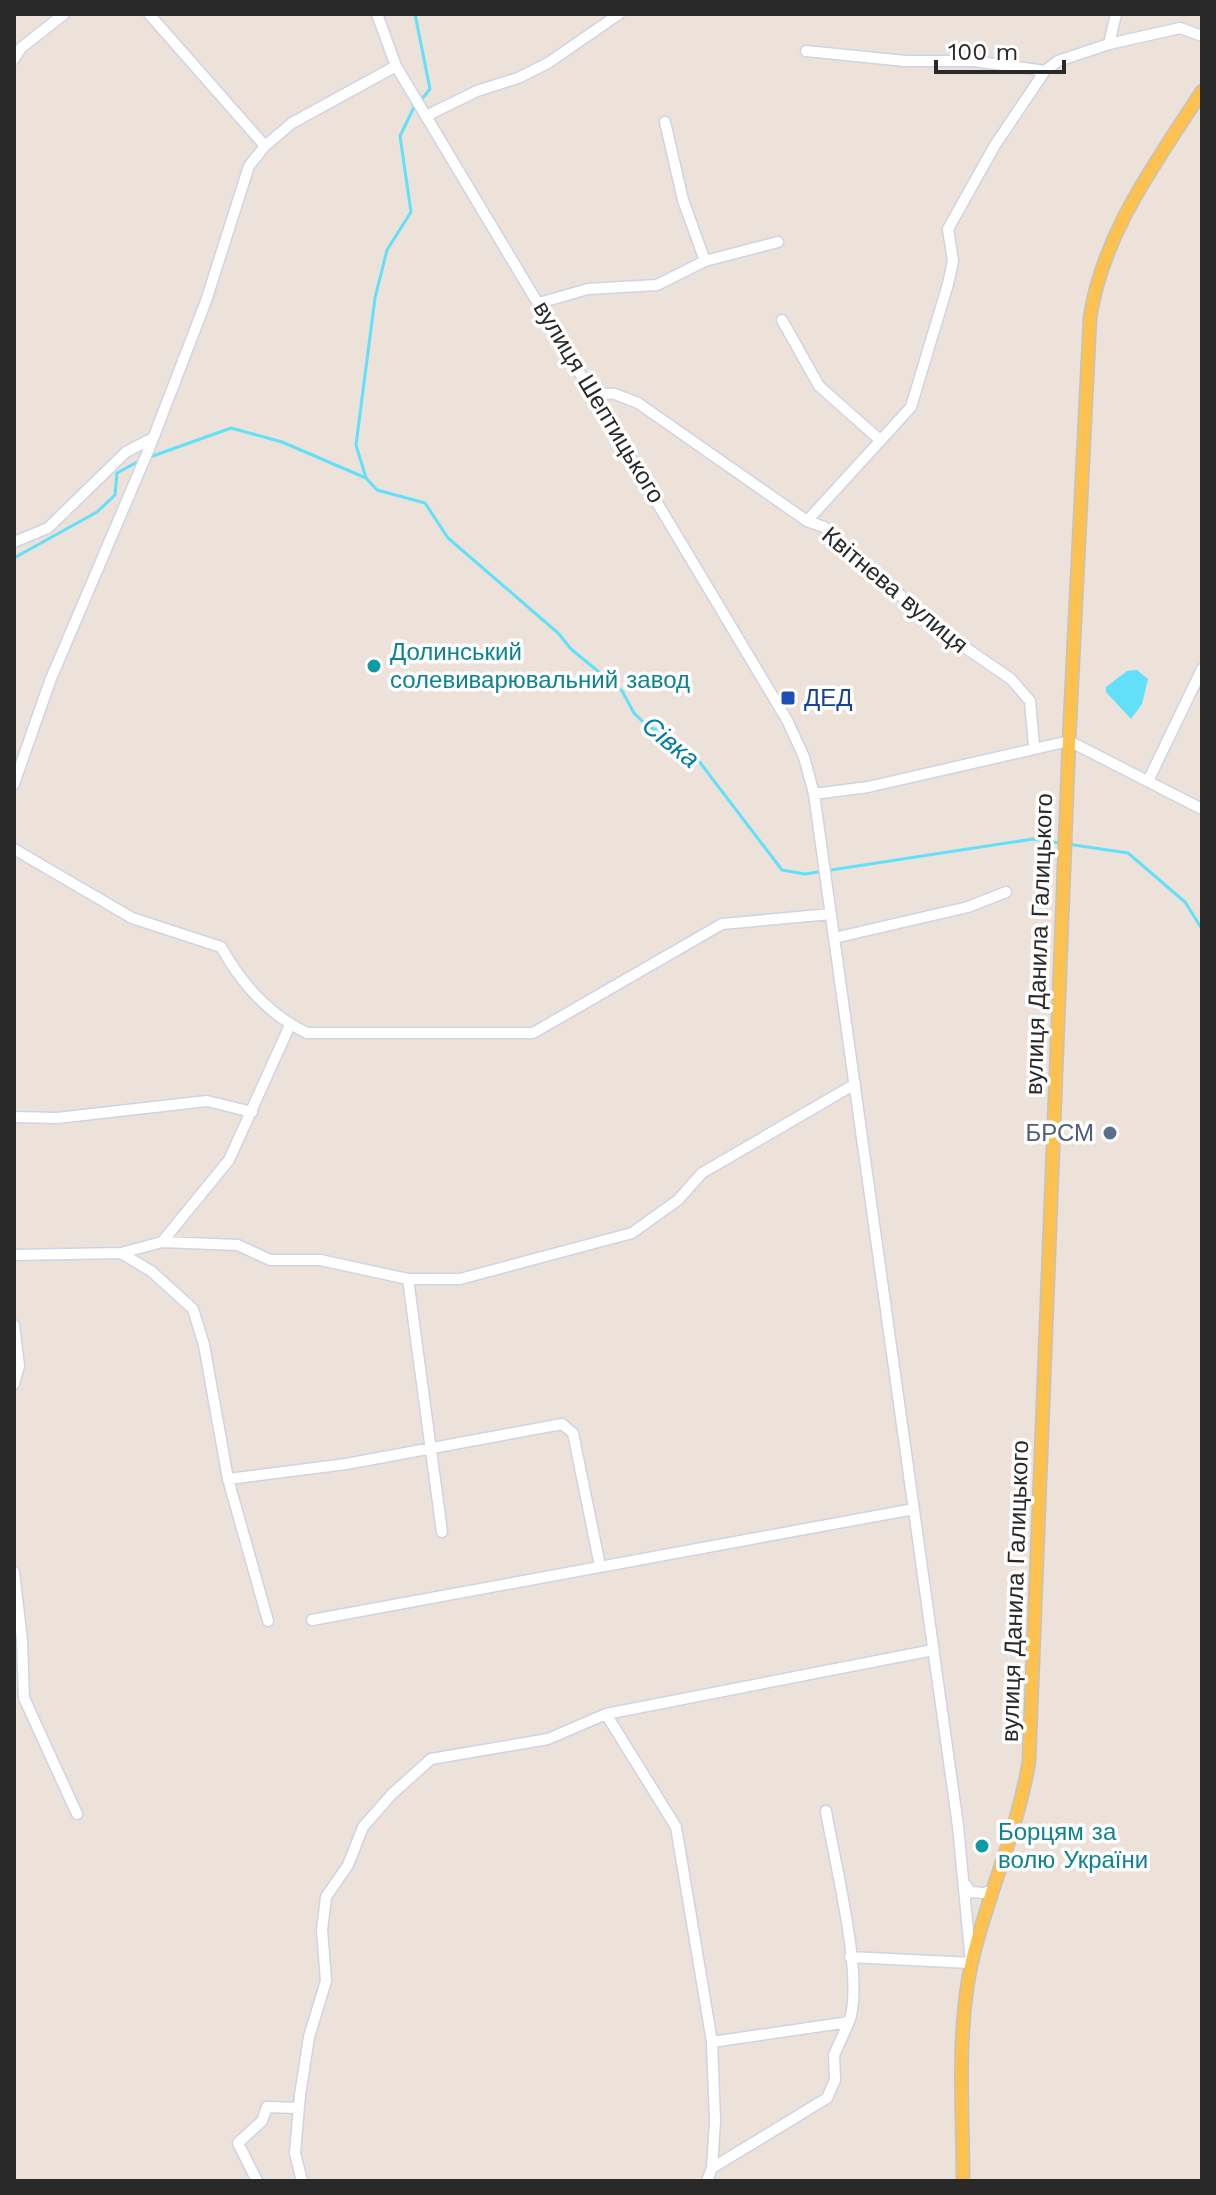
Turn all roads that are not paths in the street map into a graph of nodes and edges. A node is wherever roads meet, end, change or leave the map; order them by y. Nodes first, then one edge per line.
1 (64, 14) edge
2 (149, 14) edge
3 (377, 14) edge
4 (619, 14) edge
5 (1116, 14) edge
6 (1202, 36) edge
7 (1109, 44) junction
8 (806, 51) dead end
9 (14, 59) edge
10 (396, 66) junction
11 (1045, 71) junction
12 (1202, 91) edge
13 (426, 116) junction
14 (665, 122) dead end
15 (265, 146) junction
16 (778, 242) dead end
17 (705, 261) junction
18 (539, 303) junction
19 (782, 320) dead end
20 (594, 393) junction
21 (880, 440) junction
22 (152, 441) junction
23 (807, 521) junction
24 (14, 542) edge
25 (1202, 669) edge
26 (1069, 741) junction
27 (1034, 746) junction
28 (1148, 781) junction
29 (14, 784) edge
30 (814, 794) junction
31 (1202, 809) edge
32 (14, 849) edge
33 (1006, 892) dead end
34 (831, 914) junction
35 (834, 938) junction
36 (290, 1025) junction
37 (855, 1084) junction
38 (252, 1112) junction
39 (14, 1117) edge
40 (162, 1242) junction
41 (121, 1253) junction
42 (14, 1255) edge
43 (408, 1279) junction
44 (14, 1325) edge
45 (14, 1384) edge
46 (431, 1449) junction
47 (228, 1479) junction
48 (914, 1509) junction
49 (442, 1532) dead end
50 (600, 1566) junction
51 (14, 1572) edge
52 (312, 1620) dead end
53 (268, 1621) dead end
54 (933, 1650) junction
55 (606, 1714) junction
56 (826, 1811) dead end
57 (77, 1814) dead end
58 (963, 1880) junction
59 (994, 1889) junction
60 (850, 1957) junction
61 (971, 1963) junction
62 (849, 2022) junction
63 (712, 2042) junction
64 (299, 2108) junction
65 (712, 2168) junction
66 (257, 2181) edge
67 (302, 2181) edge
68 (707, 2181) edge
69 (963, 2181) edge

1 - 9 street
2 - 15 street
3 - 10 street, вулиця Шептицького
4 - 13 street
5 - 7 street
6 - 7 street
7 - 11 street
8 - 11 street
10 - 13 street, вулиця Шептицького
10 - 15 street
11 - 21 street
12 - 26 main road, вулиця Данила Галицького
13 - 18 street, вулиця Шептицького
14 - 17 street
15 - 22 street
16 - 17 street
17 - 18 street
18 - 20 street, вулиця Шептицького
19 - 21 street
20 - 23 street, Квітнева вулиця
20 - 30 street, вулиця Шептицького
21 - 23 street
22 - 24 street
22 - 29 street
23 - 27 street, Квітнева вулиця
25 - 28 street
26 - 27 street
26 - 28 street
26 - 59 main road, вулиця Данила Галицького
27 - 30 street
28 - 31 street
30 - 34 street, вулиця Шептицького
32 - 36 street
33 - 35 street
34 - 35 street, вулиця Шептицького
34 - 36 street
35 - 37 street, вулиця Шептицького
36 - 38 street
37 - 43 street
37 - 48 street, вулиця Шептицького
38 - 39 street
38 - 40 street
40 - 41 street
40 - 43 street
41 - 42 street
41 - 47 street
43 - 46 street
44 - 45 street
46 - 47 street
46 - 49 street
46 - 50 street
47 - 53 street
48 - 50 street
48 - 54 street, вулиця Шептицького
50 - 52 street
51 - 57 street
54 - 55 street
54 - 58 street, вулиця Шептицького
55 - 63 street
55 - 64 street
56 - 60 street
58 - 59 street
58 - 61 street, вулиця Шептицького
59 - 61 main road, вулиця Данила Галицького
60 - 61 street
60 - 62 street
61 - 69 main road, вулиця Данила Галицького
62 - 63 street
62 - 65 street
63 - 65 street
64 - 66 street
64 - 67 street
65 - 68 street

